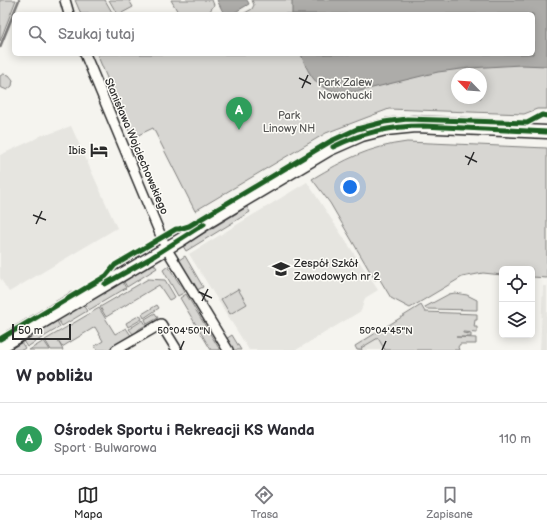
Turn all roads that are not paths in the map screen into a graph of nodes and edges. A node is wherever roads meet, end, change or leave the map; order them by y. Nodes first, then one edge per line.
1 (65, 0) edge
2 (68, 12) edge
3 (86, 56) edge
4 (547, 132) edge
5 (166, 248) junction
6 (0, 347) edge
7 (116, 350) edge
8 (177, 350) edge
9 (228, 350) edge

1 - 2 street
3 - 5 street, Stanisława Wojciechowskiego
4 - 5 street
5 - 6 street
5 - 9 street, Stanisława Wojciechowskiego
7 - 8 street

